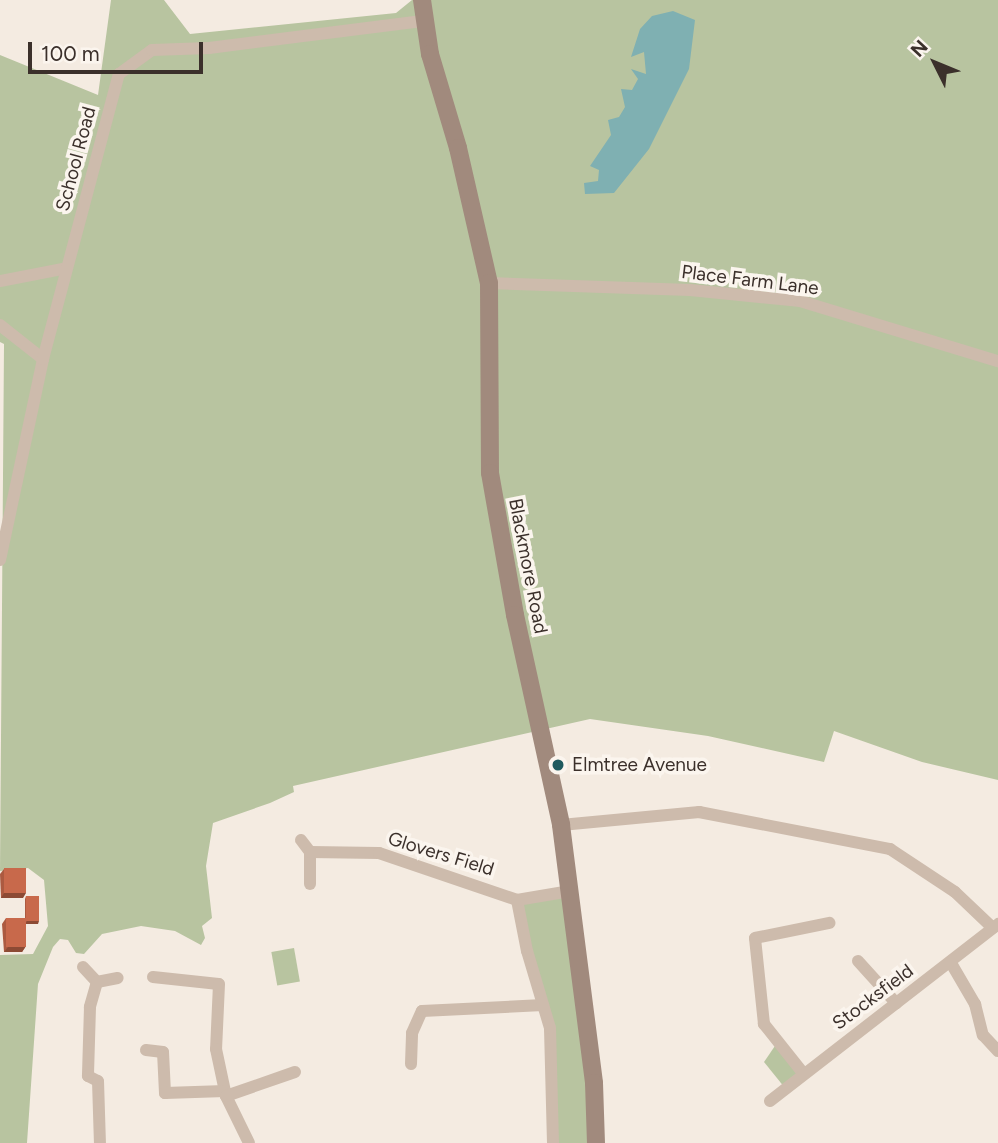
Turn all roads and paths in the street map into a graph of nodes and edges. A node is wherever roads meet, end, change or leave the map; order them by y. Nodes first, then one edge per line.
1 (422, 0) edge
2 (424, 21) junction
3 (67, 268) junction
4 (0, 281) edge
5 (489, 283) junction
6 (0, 326) edge
7 (43, 359) junction
8 (998, 361) edge
9 (0, 560) edge
10 (561, 825) junction
11 (301, 840) dead end
12 (310, 852) junction
13 (310, 884) dead end
14 (570, 891) junction
15 (517, 900) junction
16 (829, 923) dead end
17 (995, 926) edge
18 (858, 961) dead end
19 (951, 963) junction
20 (83, 967) dead end
21 (153, 977) dead end
22 (118, 978) dead end
23 (97, 982) junction
24 (896, 1003) junction
25 (543, 1005) junction
26 (146, 1050) dead end
27 (998, 1051) edge
28 (411, 1064) dead end
29 (295, 1072) dead end
30 (803, 1073) junction
31 (225, 1093) junction
32 (770, 1101) dead end
33 (100, 1143) edge
34 (248, 1143) edge
35 (553, 1143) edge
36 (597, 1143) edge

1 - 2 street, Blackmore Road
2 - 3 street, School Road
2 - 5 street, Blackmore Road
3 - 4 street
3 - 7 street, School Road
5 - 8 street, Place Farm Lane
5 - 10 street, Blackmore Road
6 - 7 street
7 - 9 street, School Road
10 - 14 street, Blackmore Road
10 - 17 street
11 - 12 street
12 - 13 street
12 - 15 street, Glovers Field
14 - 15 street, Glovers Field
14 - 36 street, Blackmore Road
15 - 25 street
16 - 30 street
17 - 19 street, Stocksfield
18 - 24 street
19 - 24 street, Stocksfield
19 - 27 street
20 - 23 street
21 - 31 street
22 - 23 street
23 - 33 street
24 - 30 street, Stocksfield
25 - 28 street
25 - 35 street
26 - 31 street
29 - 31 street
30 - 32 street, Stocksfield
31 - 34 street

